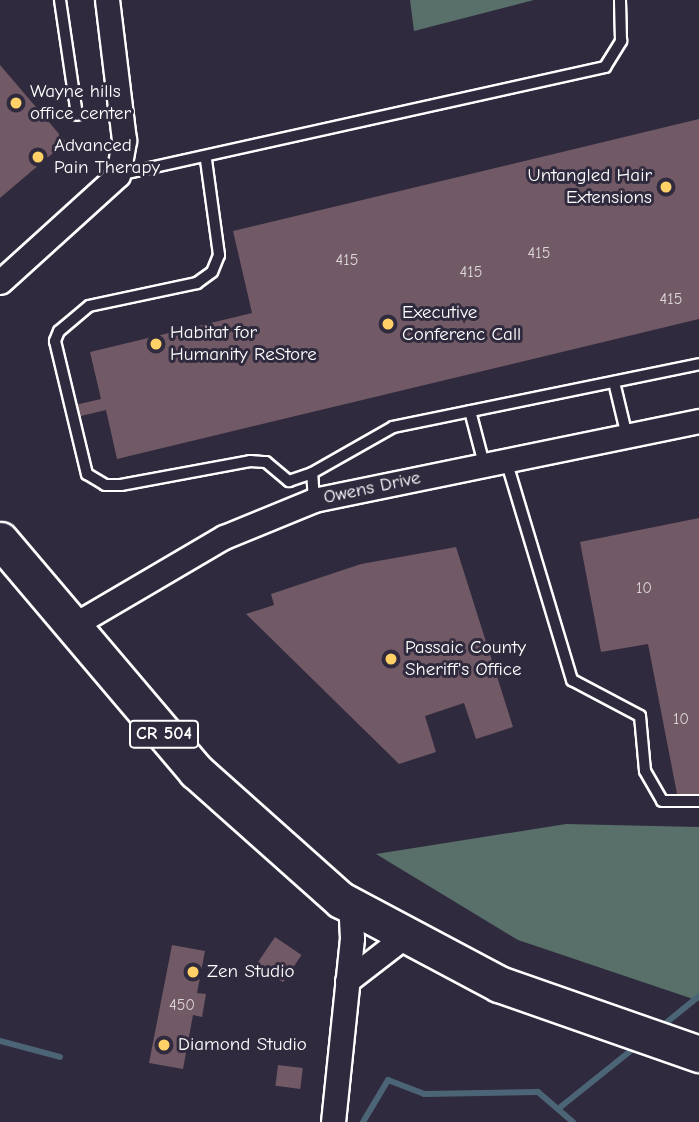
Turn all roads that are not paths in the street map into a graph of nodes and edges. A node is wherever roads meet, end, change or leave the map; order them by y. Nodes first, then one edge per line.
1 (60, 0) edge
2 (107, 0) edge
3 (620, 0) edge
4 (77, 115) dead end
5 (206, 160) junction
6 (118, 175) junction
7 (0, 282) edge
8 (699, 364) edge
9 (614, 382) junction
10 (470, 411) junction
11 (699, 421) edge
12 (627, 436) junction
13 (495, 462) junction
14 (312, 473) junction
15 (314, 500) junction
16 (0, 540) edge
17 (72, 626) junction
18 (699, 801) edge
19 (350, 905) junction
20 (404, 937) junction
21 (347, 981) junction
22 (699, 1054) edge
23 (333, 1122) edge

1 - 4 lane
2 - 6 street
3 - 5 lane
5 - 6 lane
5 - 14 lane
6 - 7 street
8 - 9 lane
9 - 10 lane
9 - 12 lane
10 - 13 lane
10 - 14 lane
11 - 12 street, Owens Drive
12 - 13 street, Owens Drive
13 - 15 street, Owens Drive
13 - 18 lane
14 - 15 lane
15 - 17 street, Owens Drive
16 - 17 main road, CR 504
17 - 19 main road, CR 504
19 - 20 main road, CR 504
19 - 21 street
20 - 21 street
20 - 22 main road, CR 504
21 - 23 street

